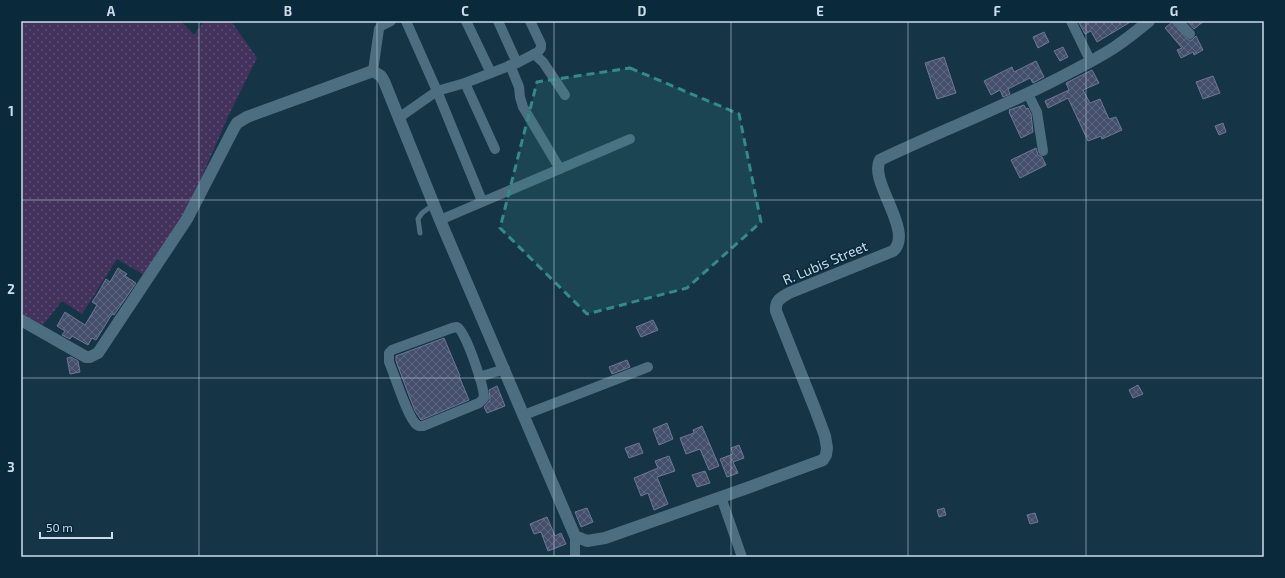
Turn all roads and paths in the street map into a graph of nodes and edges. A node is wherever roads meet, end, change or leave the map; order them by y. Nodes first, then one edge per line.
1 (391, 21) edge
2 (406, 21) edge
3 (466, 21) edge
4 (498, 21) edge
5 (530, 21) edge
6 (1071, 21) edge
7 (1149, 21) edge
8 (1178, 21) edge
9 (1190, 34) dead end
10 (534, 54) junction
11 (1091, 62) junction
12 (513, 64) junction
13 (373, 71) junction
14 (491, 72) junction
15 (465, 83) junction
16 (437, 91) junction
17 (1028, 94) junction
18 (565, 95) dead end
19 (400, 117) junction
20 (630, 139) dead end
21 (496, 149) dead end
22 (1043, 152) dead end
23 (560, 169) junction
24 (482, 202) junction
25 (434, 205) junction
26 (440, 220) junction
27 (420, 233) dead end
28 (21, 320) edge
29 (648, 367) dead end
30 (505, 369) junction
31 (479, 377) junction
32 (524, 415) junction
33 (721, 497) junction
34 (575, 536) junction
35 (575, 557) edge
36 (742, 557) edge

1 - 13 street
2 - 16 street
3 - 14 street
4 - 12 street
5 - 10 street
6 - 11 street
7 - 11 street, R. Lubis Street
8 - 9 street
10 - 12 street
10 - 18 street
11 - 17 street, R. Lubis Street
12 - 14 street
12 - 23 street
13 - 19 street
13 - 28 street
14 - 15 street
15 - 16 street
15 - 21 street
16 - 19 street
16 - 24 street
17 - 22 street
17 - 33 street, R. Lubis Street
19 - 25 street
20 - 23 street
23 - 24 street
24 - 26 street
25 - 26 street
25 - 27 lane
26 - 30 street
29 - 32 street
30 - 31 street
30 - 32 street
31 - 31 street
32 - 34 street
33 - 34 street, R. Lubis Street
33 - 36 street
34 - 35 street

